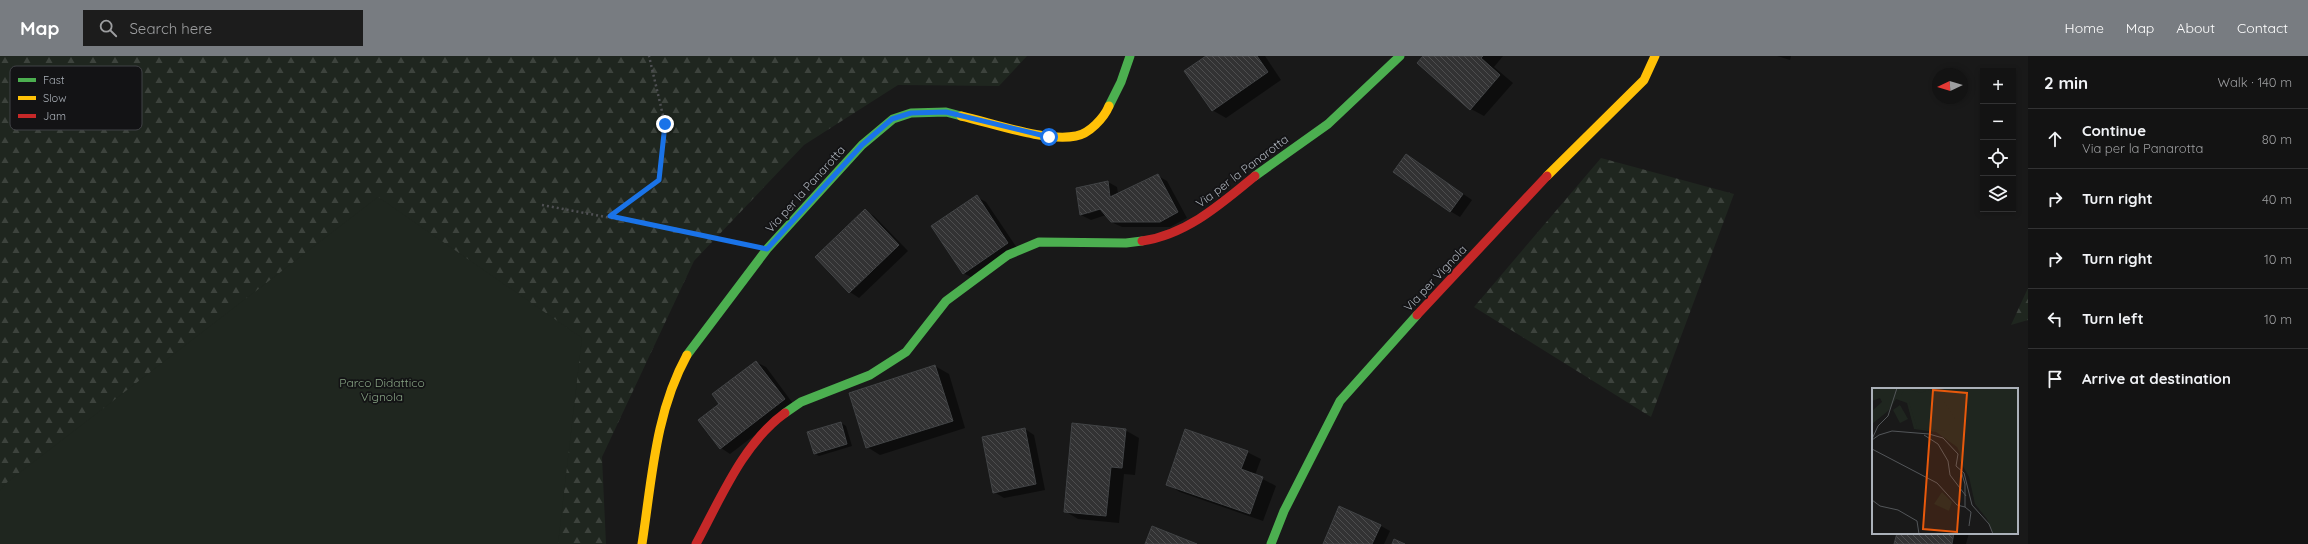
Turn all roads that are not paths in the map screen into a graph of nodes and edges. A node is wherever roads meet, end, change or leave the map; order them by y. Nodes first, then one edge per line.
1 (1130, 56) edge
2 (1400, 56) edge
3 (1655, 56) edge
4 (642, 544) edge
5 (696, 544) edge
6 (1271, 544) edge

1 - 4 street, Via per la Panarotta
2 - 5 street, Via per la Panarotta
3 - 6 street, Via per Vignola

